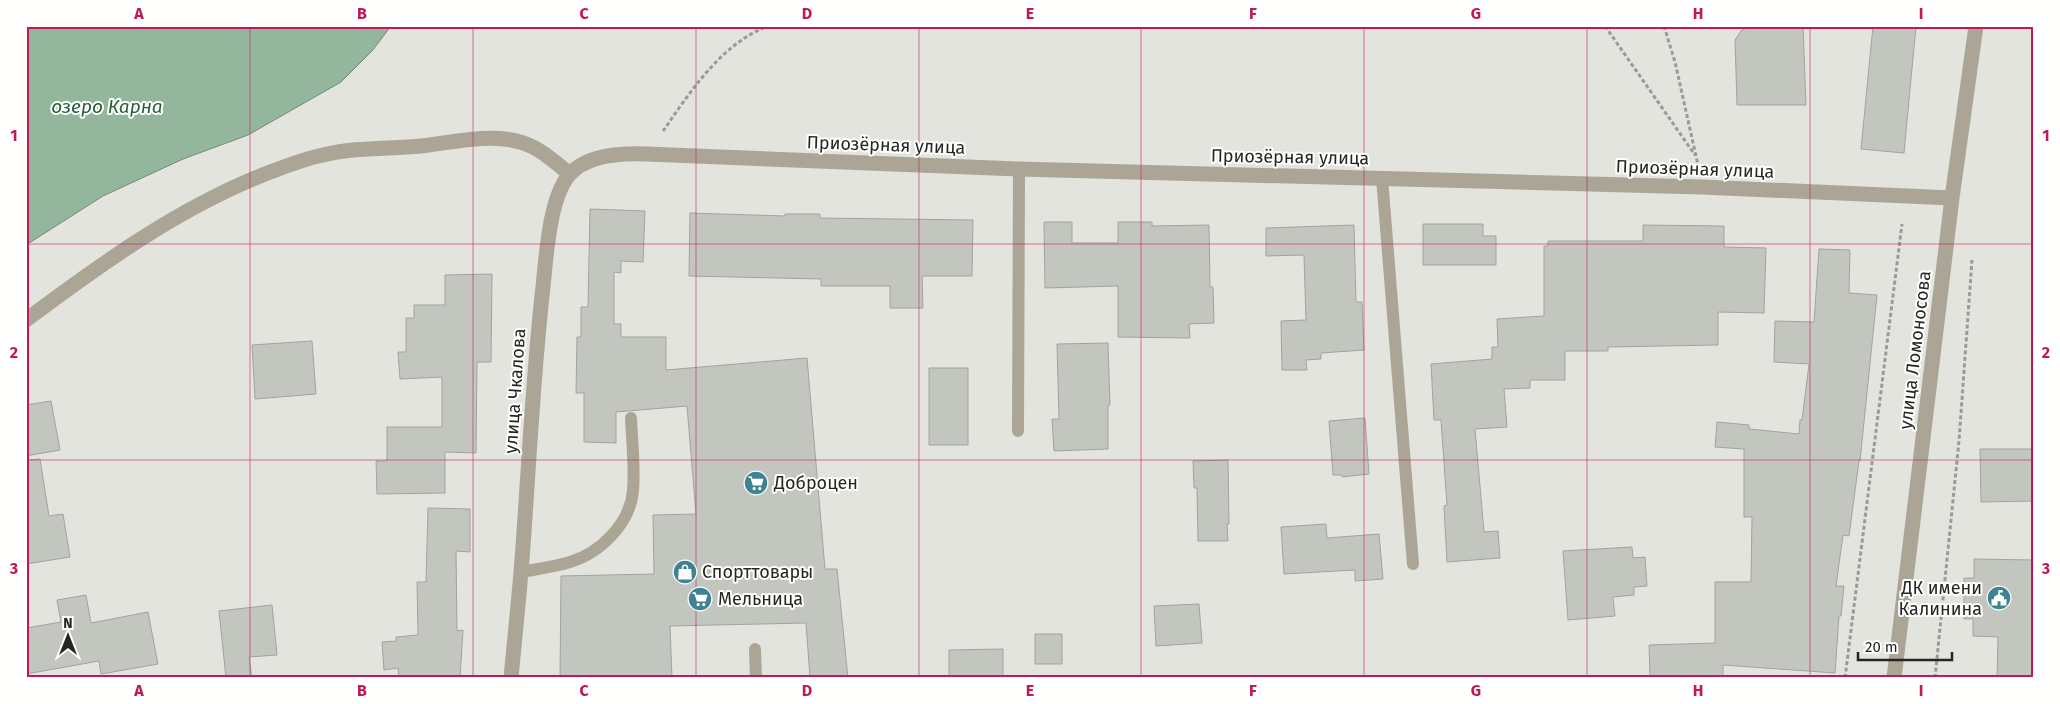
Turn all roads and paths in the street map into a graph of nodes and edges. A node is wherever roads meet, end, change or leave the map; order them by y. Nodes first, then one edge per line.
1 (768, 26) edge
2 (1605, 26) edge
3 (1664, 26) edge
4 (1976, 26) edge
5 (647, 154) junction
6 (1697, 158) junction
7 (1019, 169) junction
8 (570, 174) junction
9 (1382, 178) junction
10 (1702, 188) junction
11 (1952, 198) junction
12 (1902, 224) dead end
13 (1972, 260) dead end
14 (26, 320) edge
15 (631, 418) dead end
16 (1018, 431) dead end
17 (1413, 564) dead end
18 (521, 572) junction
19 (755, 649) dead end
20 (511, 678) edge
21 (756, 678) edge
22 (1845, 678) edge
23 (1894, 678) edge
24 (1936, 678) edge

1 - 5 path
2 - 6 path
3 - 6 path
4 - 11 street, улица Ломоносова
5 - 7 street, Приозёрная улица
5 - 8 street, Приозёрная улица
6 - 10 path
7 - 9 street, Приозёрная улица
7 - 16 lane
8 - 14 street
8 - 18 street, улица Чкалова
9 - 10 street, Приозёрная улица
9 - 17 lane
10 - 11 street, Приозёрная улица
11 - 23 street, улица Ломоносова
12 - 22 path
13 - 24 path
15 - 18 lane
18 - 20 street, улица Чкалова
19 - 21 lane

